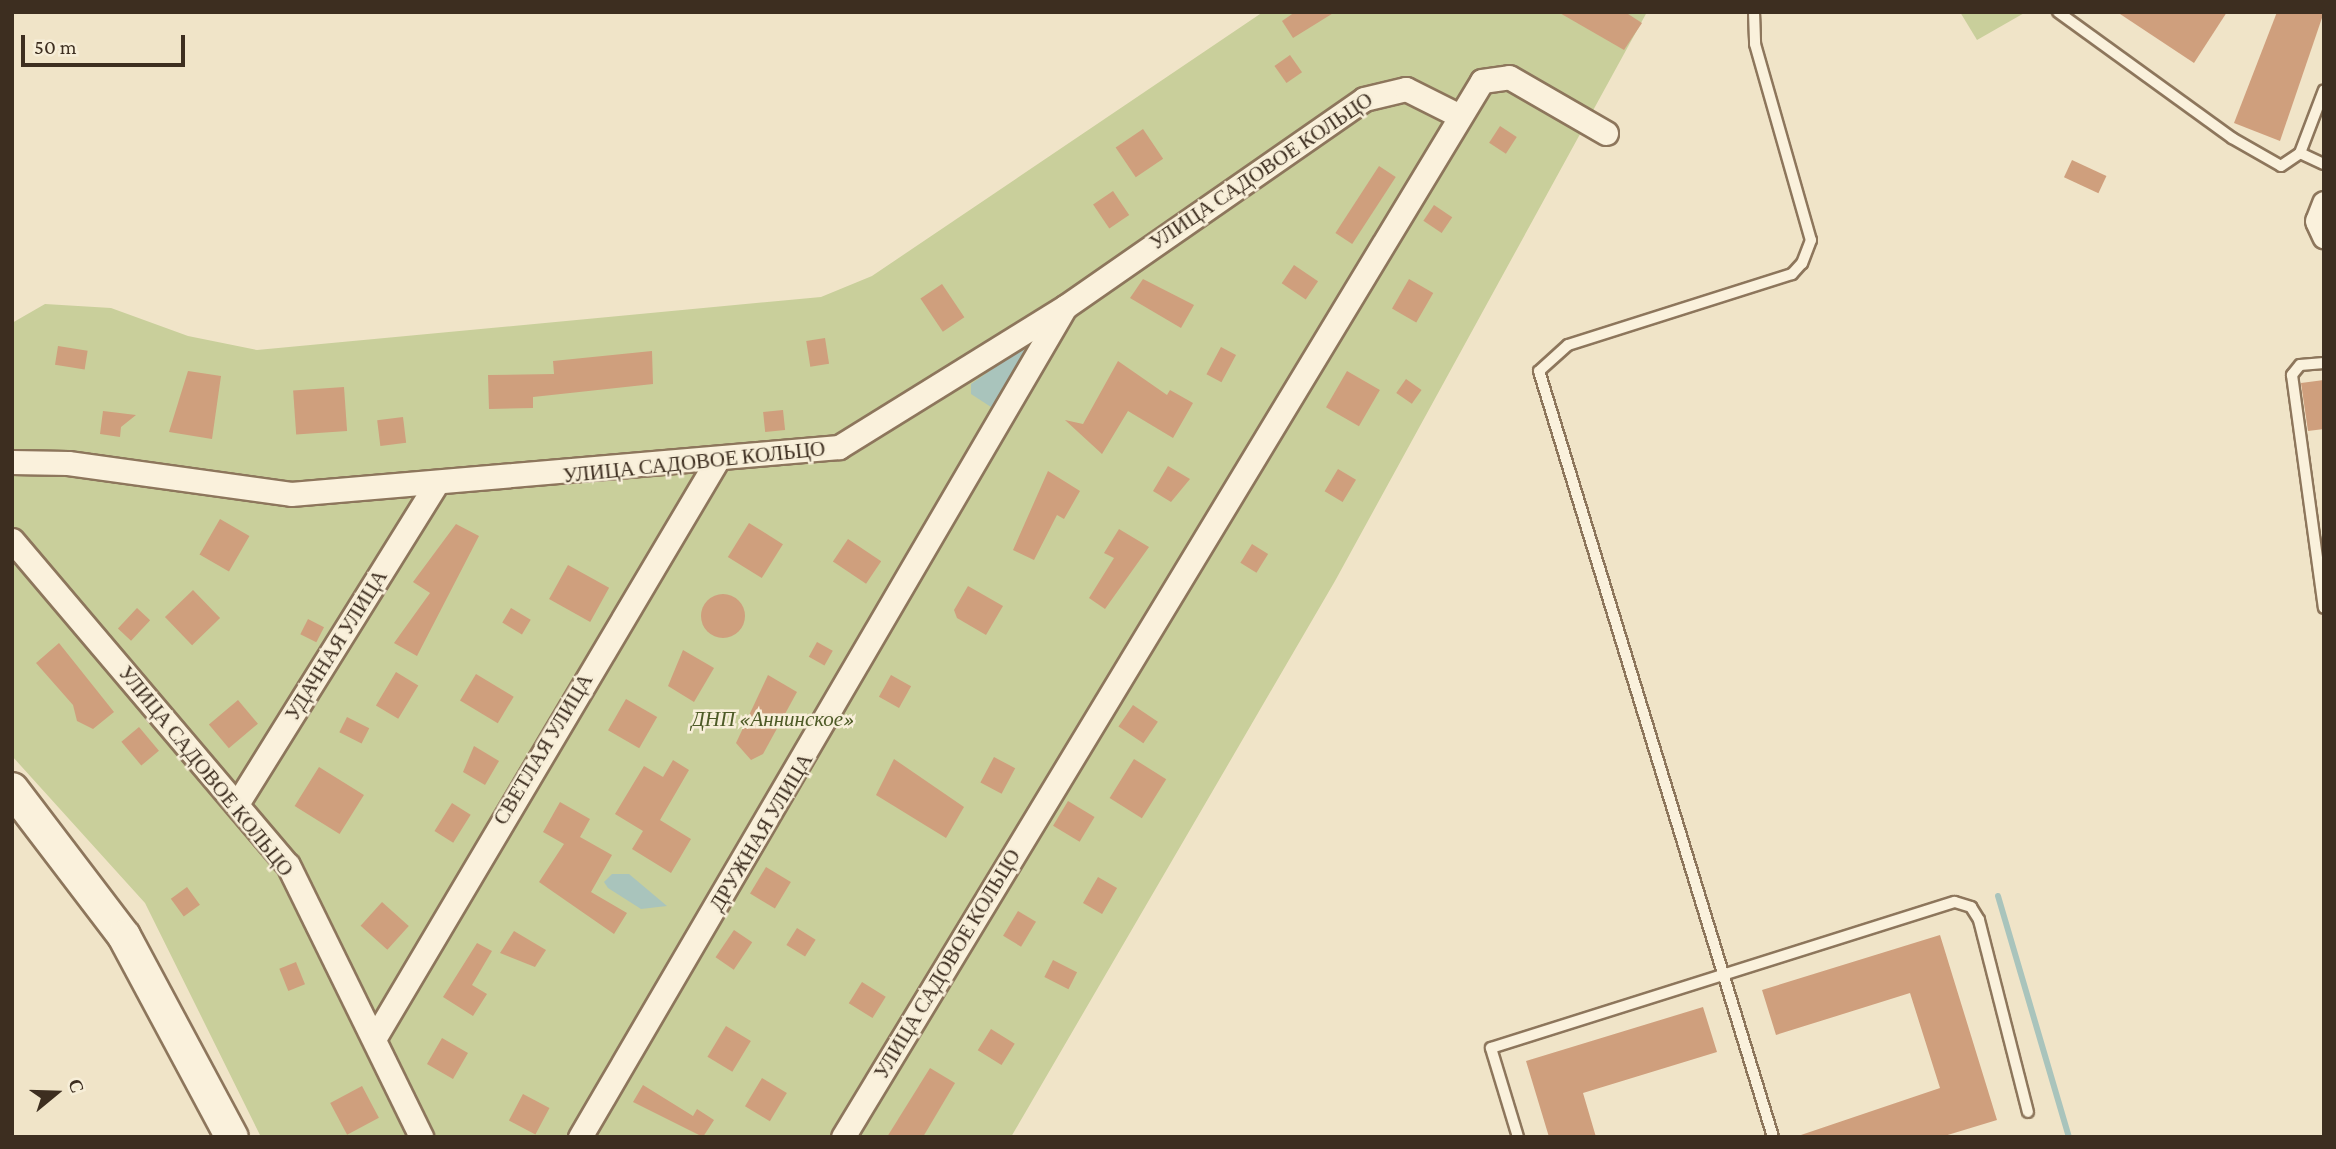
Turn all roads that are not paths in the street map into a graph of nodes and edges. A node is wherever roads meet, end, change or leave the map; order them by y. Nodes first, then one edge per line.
1 (1754, 12) edge
2 (2058, 12) edge
3 (2324, 90) edge
4 (1458, 115) junction
5 (1606, 133) dead end
6 (2300, 153) junction
7 (2324, 163) edge
8 (2324, 203) edge
9 (2324, 236) edge
10 (1065, 307) junction
11 (2324, 363) edge
12 (12, 462) edge
13 (716, 462) junction
14 (435, 486) junction
15 (12, 540) edge
16 (2324, 608) edge
17 (12, 789) edge
18 (237, 804) junction
19 (1721, 974) junction
20 (374, 1039) junction
21 (2028, 1112) dead end
22 (232, 1137) edge
23 (421, 1137) edge
24 (580, 1137) edge
25 (843, 1137) edge
26 (1518, 1137) edge
27 (1773, 1137) edge

1 - 19 lane
2 - 6 lane
3 - 6 lane
4 - 5 street
4 - 10 street, УЛИЦА САДОВОЕ КОЛЬЦО
4 - 25 street, УЛИЦА САДОВОЕ КОЛЬЦО
6 - 7 lane
8 - 9 street
10 - 13 street, УЛИЦА САДОВОЕ КОЛЬЦО
10 - 24 street, ДРУЖНАЯ УЛИЦА
11 - 16 lane
12 - 14 street, УЛИЦА САДОВОЕ КОЛЬЦО
13 - 14 street, УЛИЦА САДОВОЕ КОЛЬЦО
13 - 20 street, СВЕТЛАЯ УЛИЦА
14 - 18 street, УДАЧНАЯ УЛИЦА
15 - 18 street, УЛИЦА САДОВОЕ КОЛЬЦО
17 - 22 main road
18 - 20 street, УЛИЦА САДОВОЕ КОЛЬЦО
19 - 21 lane
19 - 26 lane
19 - 27 lane
20 - 23 street, УЛИЦА САДОВОЕ КОЛЬЦО

